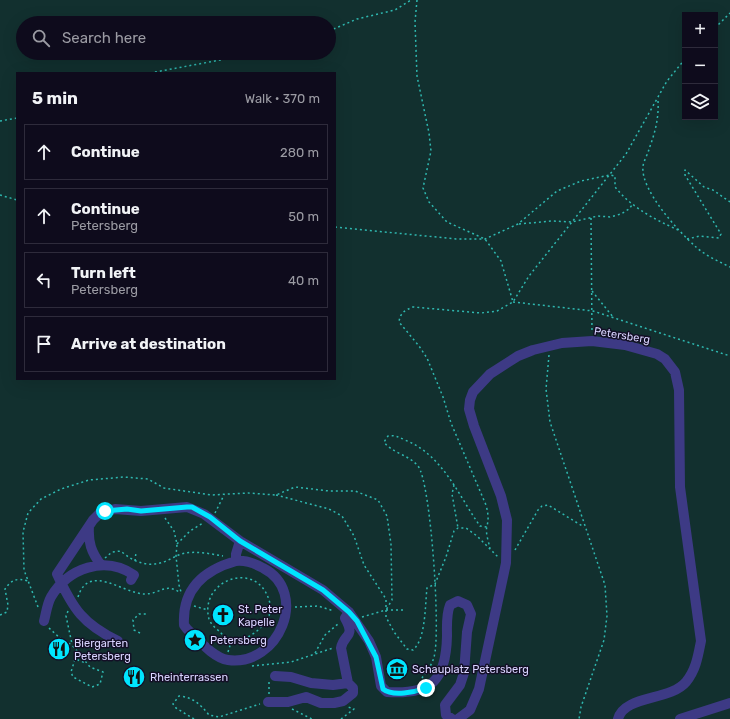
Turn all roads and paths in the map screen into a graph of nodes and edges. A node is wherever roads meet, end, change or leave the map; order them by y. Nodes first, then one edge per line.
1 (411, 0) edge
2 (416, 0) edge
3 (730, 13) edge
4 (718, 25) edge
5 (336, 28) edge
6 (220, 60) edge
7 (682, 63) edge
8 (155, 72) edge
9 (658, 100) junction
10 (16, 118) edge
11 (0, 121) edge
12 (610, 175) junction
13 (0, 195) edge
14 (16, 200) edge
15 (730, 202) edge
16 (632, 205) junction
17 (592, 218) junction
18 (572, 222) junction
19 (518, 224) junction
20 (336, 227) edge
21 (678, 230) junction
22 (485, 239) junction
23 (687, 239) junction
24 (730, 267) edge
25 (592, 291) junction
26 (513, 302) junction
27 (592, 311) junction
28 (614, 317) junction
29 (592, 341) junction
30 (549, 346) junction
31 (730, 356) edge
32 (454, 485) junction
33 (224, 494) junction
34 (276, 495) junction
35 (158, 509) junction
36 (211, 518) junction
37 (89, 526) junction
38 (487, 527) junction
39 (584, 527) junction
40 (458, 528) junction
41 (240, 541) junction
42 (177, 544) junction
43 (515, 550) dead end
44 (136, 552) dead end
45 (176, 556) junction
46 (135, 561) junction
47 (236, 561) junction
48 (101, 564) junction
49 (226, 564) junction
50 (291, 571) junction
51 (230, 579) junction
52 (131, 580) dead end
53 (28, 581) junction
54 (280, 581) junction
55 (62, 584) junction
56 (435, 584) junction
57 (188, 602) junction
58 (72, 606) junction
59 (286, 608) junction
60 (271, 609) junction
61 (208, 610) junction
62 (386, 610) junction
63 (405, 610) dead end
64 (39, 612) dead end
65 (148, 614) dead end
66 (0, 615) edge
67 (345, 618) junction
68 (44, 621) joint
69 (215, 621) dead end
70 (211, 624) junction
71 (140, 633) dead end
72 (232, 639) junction
73 (118, 640) dead end
74 (72, 645) junction
75 (341, 645) junction
76 (314, 653) junction
77 (228, 660) junction
78 (243, 660) junction
79 (86, 663) junction
80 (275, 676) joint
81 (348, 683) junction
82 (417, 691) junction
83 (268, 702) junction
84 (730, 703) edge
85 (291, 709) dead end
86 (194, 719) edge
87 (312, 719) edge
88 (452, 719) edge
89 (458, 719) edge
90 (579, 719) edge
91 (618, 719) edge
92 (680, 719) edge

1 - 5 path
2 - 22 path
3 - 4 path
6 - 8 path
7 - 9 path
9 - 12 path
9 - 21 path
10 - 11 path
12 - 16 path
12 - 18 path
12 - 19 path
13 - 14 path
15 - 23 path
16 - 17 path
16 - 21 path
17 - 18 path
17 - 25 path
18 - 19 path
18 - 26 path
19 - 22 path
20 - 22 path
21 - 23 path
22 - 26 path
23 - 24 path
25 - 27 path
25 - 28 path
26 - 27 path
26 - 38 path
27 - 28 path
27 - 29 path
28 - 31 path
29 - 30 street, Petersberg
29 - 91 street, Petersberg
30 - 39 path
30 - 89 street, Petersberg
32 - 38 path
32 - 40 path
32 - 56 path
33 - 34 path
33 - 36 path
33 - 53 path
34 - 62 path
34 - 62 path
35 - 36 street
35 - 37 street
35 - 42 path
36 - 41 street
36 - 42 path
37 - 48 street
37 - 55 street
38 - 40 path
39 - 43 path
39 - 90 path
40 - 56 path
41 - 47 street
41 - 50 street
42 - 45 path
44 - 46 path
45 - 46 path
45 - 49 path
45 - 58 path
46 - 48 path
47 - 49 street
47 - 54 street
48 - 52 street
48 - 55 street
49 - 51 path
49 - 57 street
50 - 54 street
50 - 67 street
51 - 60 path
51 - 61 path
53 - 64 path
53 - 66 path
54 - 59 street
55 - 58 street
55 - 68 street
56 - 62 path
56 - 82 path
57 - 61 path
57 - 77 street
58 - 73 street
58 - 74 path
59 - 60 path
59 - 67 path
59 - 78 street
60 - 72 path
61 - 70 path
62 - 63 path
62 - 67 path
65 - 71 path
67 - 75 street
67 - 76 path
67 - 82 street
68 - 74 path
69 - 70 path
70 - 72 path
72 - 77 path
74 - 79 path
75 - 76 path
75 - 81 street
76 - 78 path
77 - 78 street
79 - 79 path
80 - 81 street
80 - 83 path
81 - 83 street
82 - 88 street
83 - 86 path
84 - 92 street
85 - 87 path

